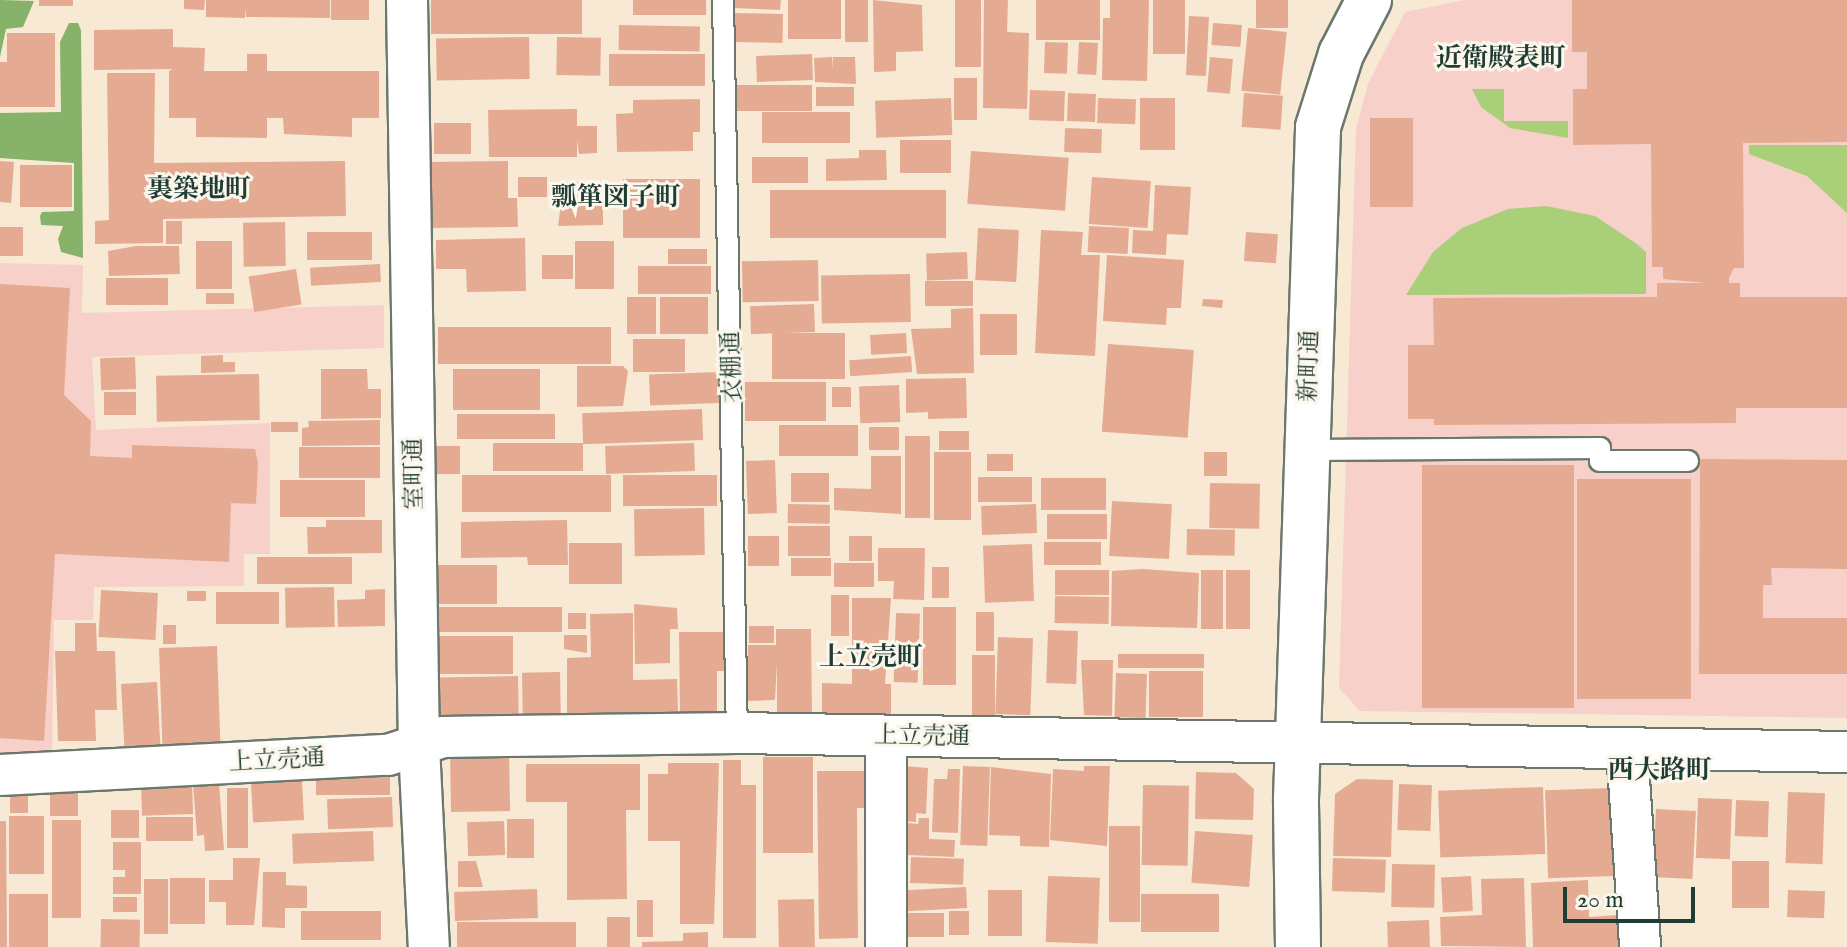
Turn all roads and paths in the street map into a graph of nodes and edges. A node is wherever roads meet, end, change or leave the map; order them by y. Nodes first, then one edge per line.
1 (407, 0) edge
2 (723, 0) edge
3 (1369, 0) edge
4 (1308, 450) junction
5 (1688, 461) dead end
6 (737, 733) junction
7 (886, 736) junction
8 (1299, 743) junction
9 (419, 746) junction
10 (1627, 749) junction
11 (1847, 752) edge
12 (0, 775) edge
13 (429, 947) edge
14 (886, 947) edge
15 (1298, 947) edge
16 (1640, 947) edge

1 - 9 street, 室町通
2 - 6 lane, 衣棚通
3 - 4 street, 新町通
4 - 5 lane
4 - 8 street, 新町通
6 - 7 street, 上立売通
6 - 9 street, 上立売通
7 - 8 street, 上立売通
7 - 14 street
8 - 10 street, 上立売通
8 - 15 street, 新町通
9 - 12 street, 上立売通
9 - 13 street, 室町通
10 - 11 street, 上立売通
10 - 16 street

